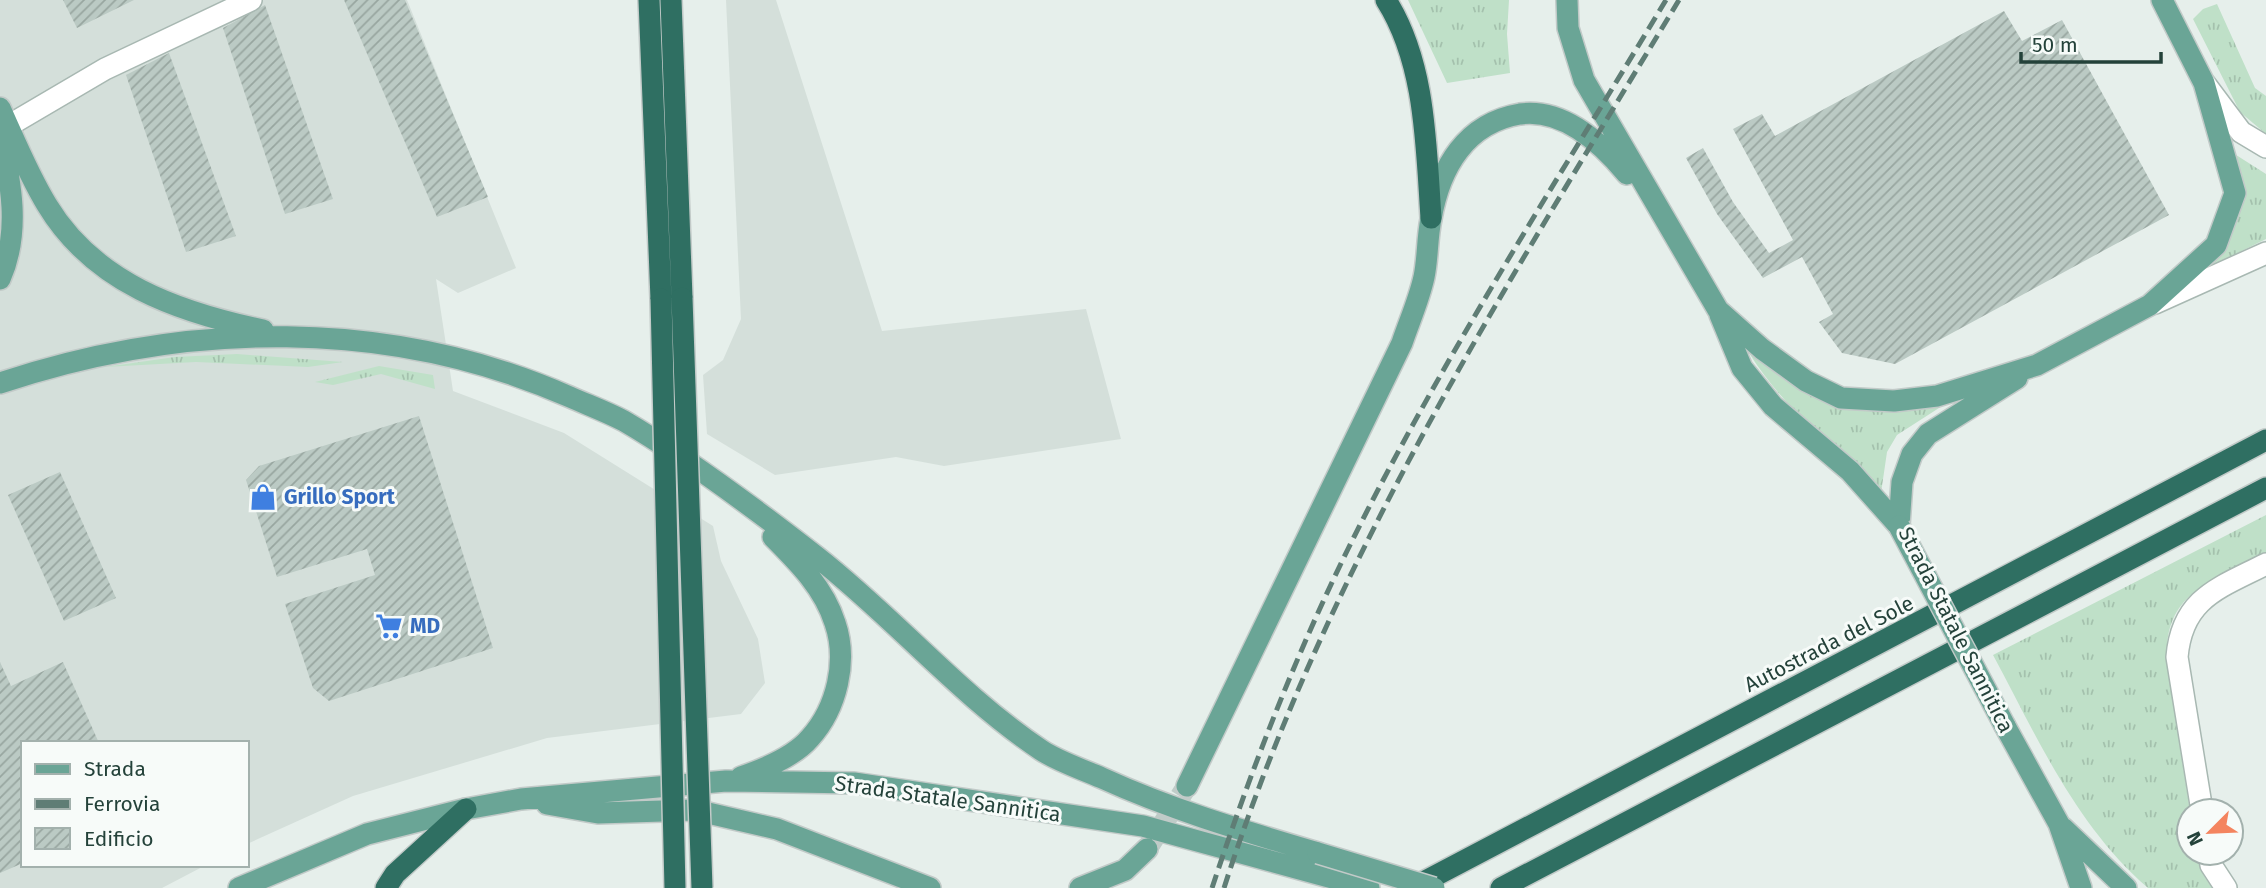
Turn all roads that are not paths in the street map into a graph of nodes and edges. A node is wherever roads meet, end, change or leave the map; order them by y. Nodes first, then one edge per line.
1 (251, 0) edge
2 (649, 0) edge
3 (671, 0) edge
4 (1386, 0) edge
5 (1567, 0) edge
6 (2162, 0) edge
7 (2204, 83) junction
8 (3, 122) edge
9 (2266, 147) edge
10 (1431, 218) junction
11 (1664, 218) junction
12 (2266, 253) edge
13 (0, 279) edge
14 (671, 298) junction
15 (2150, 305) junction
16 (1718, 310) junction
17 (296, 337) junction
18 (2037, 365) junction
19 (0, 383) edge
20 (2266, 440) edge
21 (2266, 488) edge
22 (736, 497) junction
23 (1899, 526) junction
24 (2266, 564) edge
25 (726, 782) junction
26 (1187, 786) tunnel mouth
27 (2200, 797) edge
28 (521, 799) junction
29 (466, 809) junction
30 (2059, 824) junction
31 (1147, 849) tunnel mouth
32 (2212, 867) edge
33 (239, 888) edge
34 (386, 888) edge
35 (676, 888) edge
36 (702, 888) edge
37 (930, 888) edge
38 (1080, 888) edge
39 (1369, 888) edge
40 (1412, 888) edge
41 (1434, 888) edge
42 (1501, 888) edge
43 (2081, 888) edge
44 (2126, 888) edge
45 (2226, 888) edge

1 - 8 street
2 - 14 highway
3 - 14 highway
4 - 10 highway
5 - 11 main road, Strada Statale Sannitica
6 - 7 main road, Strada Statale Sannitica
7 - 9 street
7 - 15 main road, Strada Statale Sannitica
8 - 13 main road
8 - 17 main road
10 - 11 main road
10 - 26 main road
11 - 16 main road, Strada Statale Sannitica
12 - 15 street
14 - 35 highway, bridge
14 - 36 highway, bridge
15 - 18 main road, Strada Statale Sannitica
16 - 18 main road, Strada Statale Sannitica
16 - 23 main road
17 - 19 main road
17 - 22 main road
18 - 23 main road, Strada Statale Sannitica
20 - 40 highway, Autostrada del Sole
21 - 42 highway
22 - 25 main road
22 - 41 main road, bridge
23 - 30 main road, Strada Statale Sannitica, bridge
24 - 27 street
25 - 28 main road, Strada Statale Sannitica
25 - 39 main road, Strada Statale Sannitica
28 - 29 main road, Strada Statale Sannitica
28 - 37 main road
29 - 33 main road, Strada Statale Sannitica
29 - 34 highway
30 - 43 main road, Strada Statale Sannitica
30 - 44 main road, Strada Statale Sannitica
31 - 38 main road
32 - 45 street

